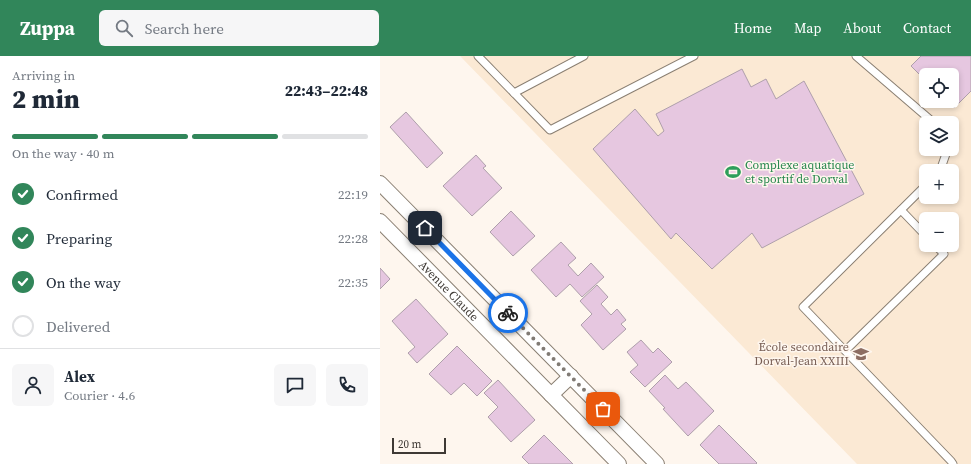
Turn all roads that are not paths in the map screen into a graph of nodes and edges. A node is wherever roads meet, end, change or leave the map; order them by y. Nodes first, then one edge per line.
1 (584, 56) edge
2 (694, 56) edge
3 (856, 56) edge
4 (482, 57) edge
5 (514, 93) junction
6 (926, 116) edge
7 (380, 183) edge
8 (919, 192) edge
9 (901, 210) junction
10 (380, 221) edge
11 (919, 229) edge
12 (942, 252) edge
13 (846, 350) junction
14 (571, 376) junction
15 (551, 395) junction
16 (619, 464) edge
17 (657, 464) edge
18 (953, 464) edge

1 - 5 lane
2 - 5 lane
3 - 6 lane
4 - 5 lane
7 - 14 street
8 - 9 lane
9 - 11 lane
9 - 13 lane
10 - 15 street, Avenue Claude
12 - 13 lane
13 - 18 lane
14 - 15 street
14 - 17 street
15 - 16 street, Avenue Claude

